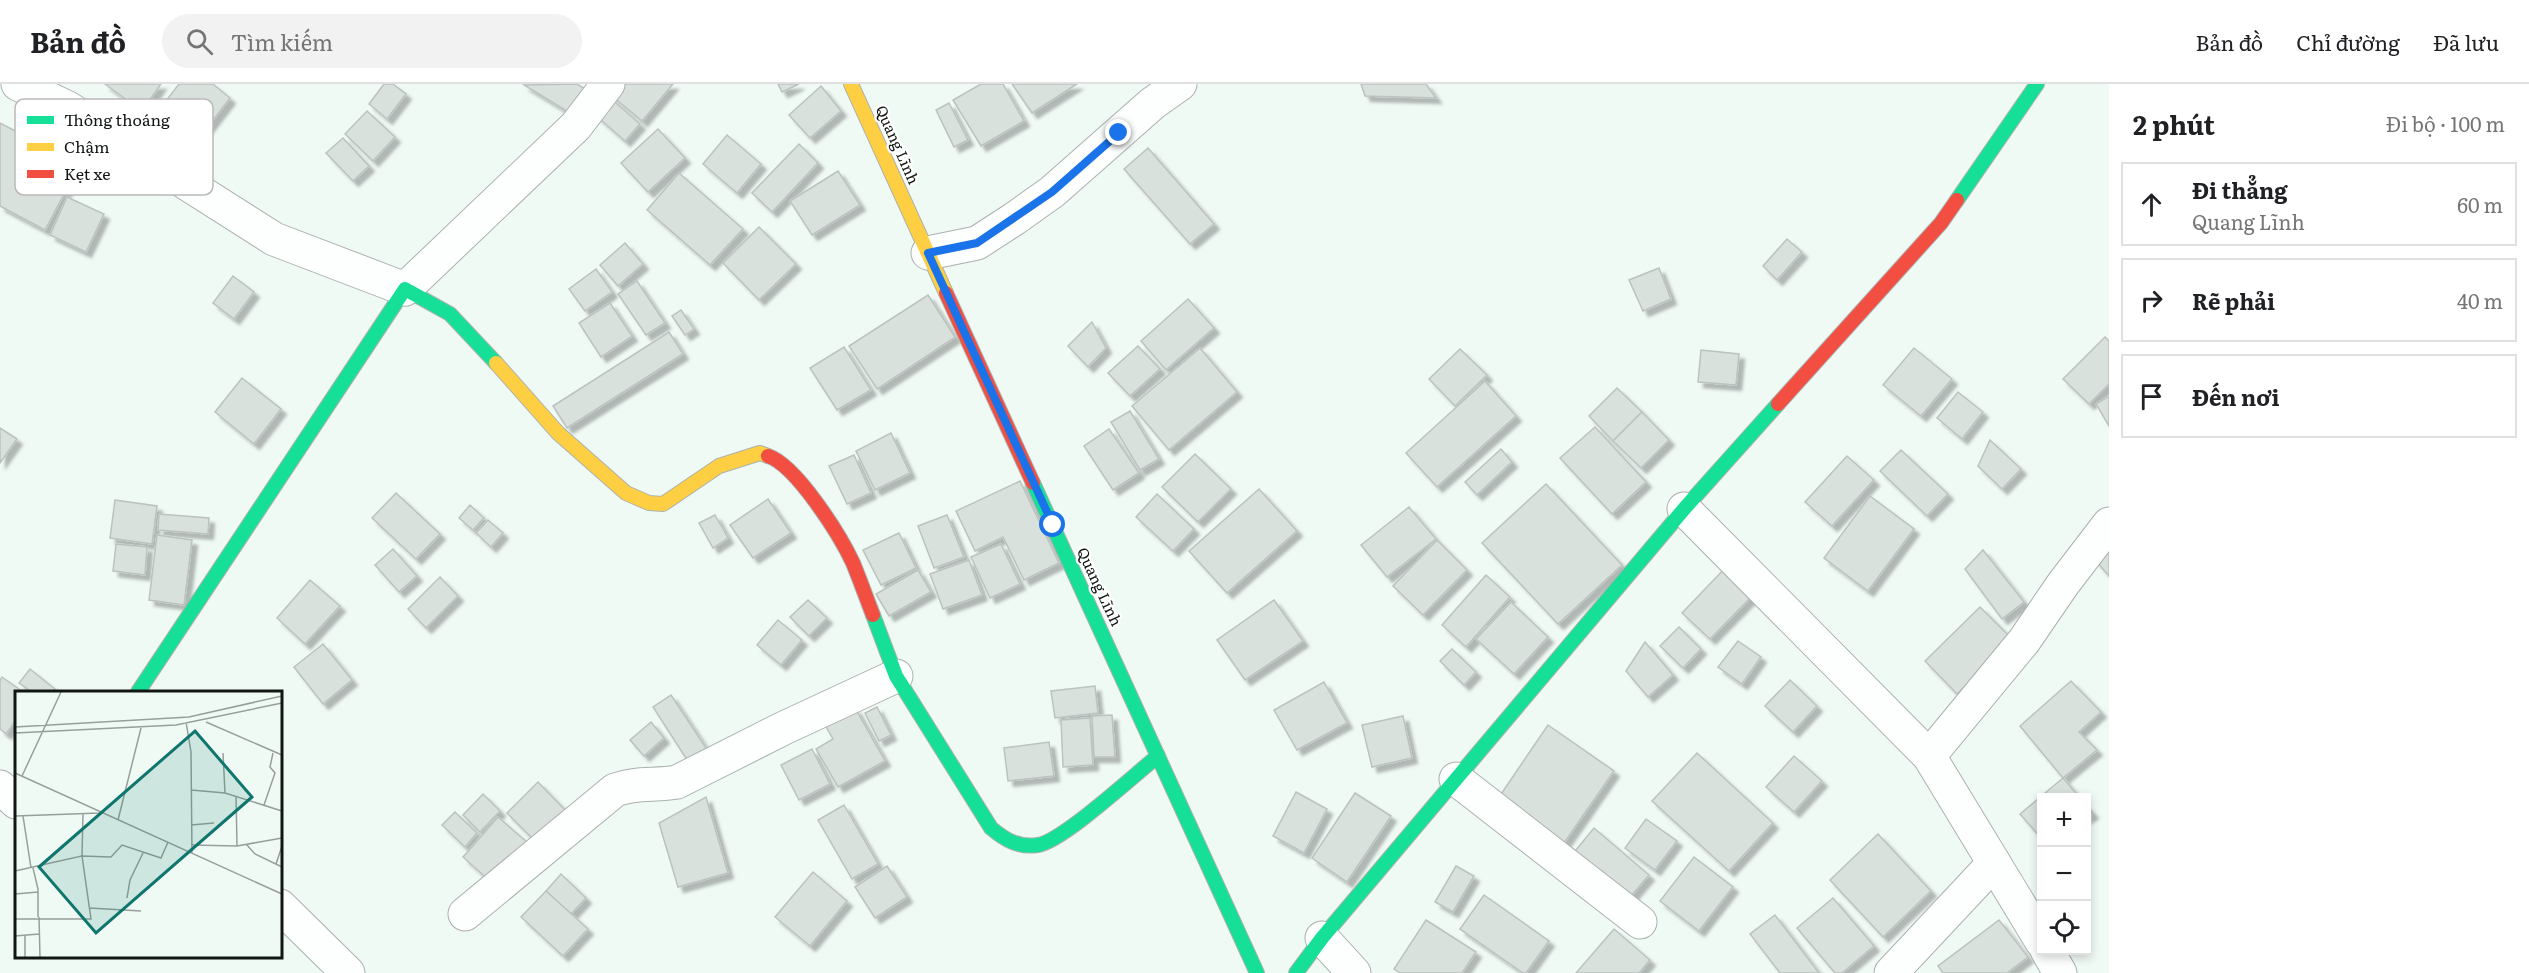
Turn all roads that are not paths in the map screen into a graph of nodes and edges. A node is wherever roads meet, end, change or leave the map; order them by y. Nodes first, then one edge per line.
1 (18, 84) edge
2 (608, 84) edge
3 (1180, 84) edge
4 (2037, 84) edge
5 (850, 86) edge
6 (49, 99) edge
7 (205, 195) edge
8 (928, 253) junction
9 (405, 289) junction
10 (1683, 509) junction
11 (2109, 524) edge
12 (896, 676) junction
13 (139, 691) edge
14 (1158, 756) junction
15 (1929, 756) junction
16 (1456, 778) junction
17 (0, 787) edge
18 (15, 801) edge
19 (1994, 863) junction
20 (282, 908) edge
21 (465, 914) dead end
22 (1640, 922) dead end
23 (2037, 934) edge
24 (1322, 938) junction
25 (2049, 955) edge
26 (348, 973) edge
27 (1257, 973) edge
28 (1296, 973) edge
29 (1354, 973) edge
30 (1891, 973) edge
31 (2060, 973) edge

1 - 6 street
2 - 9 street
3 - 8 street
4 - 10 street
5 - 8 street, Quang Lĩnh
7 - 9 street
8 - 14 street, Quang Lĩnh
9 - 12 street
9 - 13 street
10 - 15 street
10 - 16 street
11 - 15 street
12 - 14 street
12 - 21 street
14 - 27 street, Quang Lĩnh
15 - 19 street
16 - 22 street
16 - 24 street
17 - 18 street
19 - 23 street
19 - 30 street
20 - 26 street
24 - 28 street
24 - 29 street
25 - 31 street

